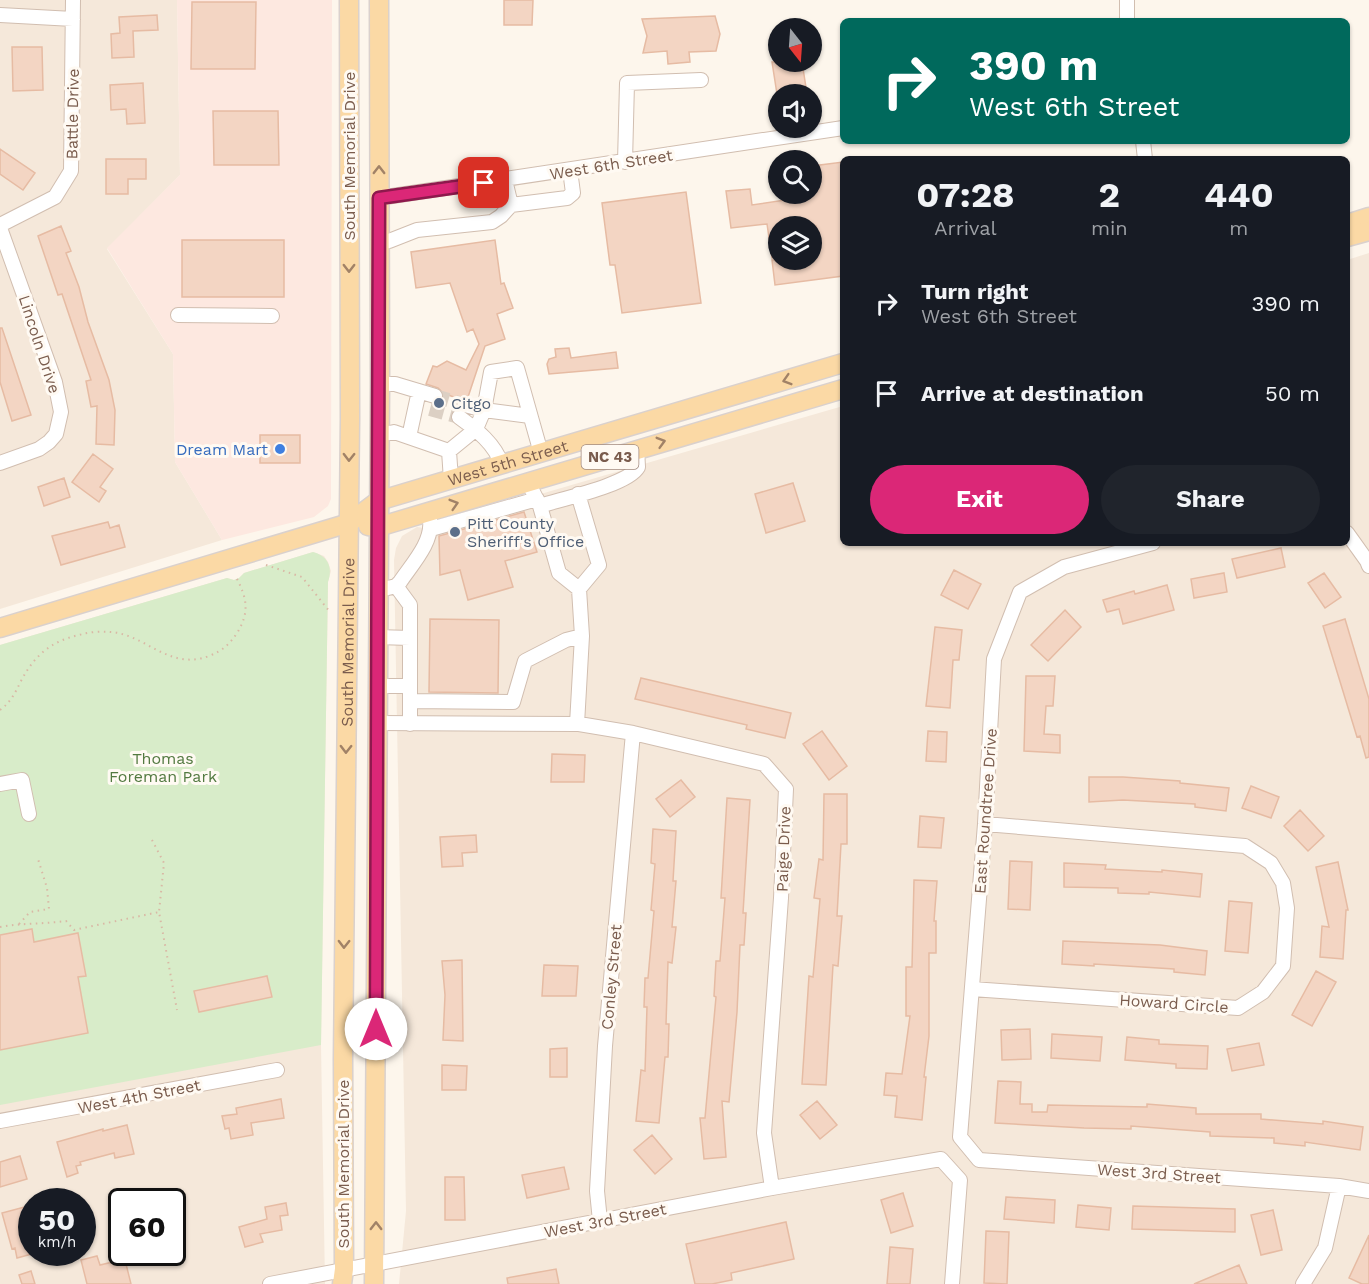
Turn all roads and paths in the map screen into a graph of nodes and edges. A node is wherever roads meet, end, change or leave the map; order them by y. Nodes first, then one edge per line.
1 (73, 0) edge
2 (349, 0) edge
3 (380, 0) edge
4 (1127, 0) edge
5 (0, 15) edge
6 (1127, 18) edge
7 (73, 19) junction
8 (701, 80) dead end
9 (840, 128) edge
10 (625, 162) junction
11 (570, 170) junction
12 (532, 176) junction
13 (505, 180) junction
14 (379, 198) junction
15 (535, 202) junction
16 (511, 205) junction
17 (1369, 205) edge
18 (1350, 210) edge
19 (1369, 217) edge
20 (1350, 223) edge
21 (0, 227) edge
22 (1369, 231) edge
23 (1350, 236) edge
24 (380, 242) junction
25 (178, 315) dead end
26 (272, 316) dead end
27 (840, 364) edge
28 (380, 384) junction
29 (840, 390) edge
30 (418, 398) junction
31 (433, 402) tunnel mouth
32 (484, 410) junction
33 (530, 416) junction
34 (476, 429) junction
35 (379, 435) junction
36 (410, 437) junction
37 (637, 449) junction
38 (449, 451) junction
39 (541, 453) junction
40 (0, 463) edge
41 (587, 464) junction
42 (502, 465) junction
43 (451, 480) junction
44 (528, 482) junction
45 (594, 489) junction
46 (491, 493) junction
47 (578, 494) junction
48 (378, 501) junction
49 (538, 502) junction
50 (498, 511) junction
51 (430, 520) junction
52 (348, 523) junction
53 (378, 527) junction
54 (1350, 538) edge
55 (1130, 546) edge
56 (1113, 548) edge
57 (266, 565) dead end
58 (1369, 566) edge
59 (236, 577) dead end
60 (396, 586) junction
61 (579, 589) junction
62 (378, 591) junction
63 (330, 612) dead end
64 (0, 628) edge
65 (582, 636) junction
66 (377, 637) junction
67 (410, 638) junction
68 (377, 686) junction
69 (410, 686) junction
70 (410, 701) junction
71 (513, 702) junction
72 (0, 710) edge
73 (377, 723) junction
74 (410, 723) junction
75 (509, 724) junction
76 (577, 724) junction
77 (633, 733) junction
78 (0, 784) edge
79 (29, 814) dead end
80 (985, 825) junction
81 (152, 840) dead end
82 (38, 859) dead end
83 (159, 912) junction
84 (19, 924) junction
85 (0, 927) edge
86 (972, 989) junction
87 (177, 1010) dead end
88 (277, 1070) dead end
89 (0, 1122) edge
90 (960, 1137) joint
91 (1339, 1186) junction
92 (772, 1188) junction
93 (1369, 1191) edge
94 (600, 1221) junction
95 (376, 1263) junction
96 (343, 1277) edge
97 (271, 1284) edge
98 (374, 1284) edge
99 (952, 1284) edge
100 (1303, 1284) edge

1 - 7 street, Battle Drive
2 -> 52 main road, South Memorial Drive
14 -> 3 main road, South Memorial Drive
4 - 6 street
5 - 7 street
7 - 21 street, Battle Drive
8 - 10 street
9 - 10 street, West 6th Street
10 - 11 street, West 6th Street
11 - 12 street, West 6th Street
11 - 15 street
12 - 13 street, West 6th Street
12 - 15 street
13 - 14 street, West 6th Street
13 - 16 street
14 - 24 main road, South Memorial Drive
15 - 16 street
16 - 24 street
17 - 18 main road
19 - 20 main road
21 - 40 street, Lincoln Drive
22 - 23 main road
24 - 28 main road, South Memorial Drive
25 - 26 street
27 -> 39 main road, West 5th Street / NC 43
28 - 30 street
28 - 35 main road, South Memorial Drive
37 -> 29 main road, West 5th Street / NC 43
30 - 31 street
30 - 36 street
32 - 33 street
32 - 33 street
32 - 34 street
32 - 34 street
33 - 39 street
34 - 38 street
34 - 42 street
35 - 36 street
35 - 48 main road, South Memorial Drive
36 - 38 street
37 - 41 main road, West 5th Street / NC 43
37 - 45 street
38 - 43 street
39 - 42 main road, West 5th Street / NC 43
41 - 44 main road, West 5th Street / NC 43
41 - 45 street
42 - 43 main road, West 5th Street / NC 43
43 - 48 main road, West 5th Street / NC 43
44 - 46 main road, West 5th Street / NC 43
44 - 49 street
45 - 47 street
46 - 50 street
51 -> 46 main road, West 5th Street / NC 43
47 - 49 street
47 - 61 street
48 - 52 main road, West 5th Street
48 - 53 main road, South Memorial Drive
49 - 50 street
49 - 61 street
50 - 51 street
51 - 53 main road, West 5th Street / NC 43
51 - 60 street
52 - 53 main road, West 5th Street / NC 43
52 - 64 main road, West 5th Street
52 -> 96 main road, South Memorial Drive
53 - 62 main road, South Memorial Drive
54 - 58 street
55 - 56 street, East Roundtree Drive
56 - 80 street, East Roundtree Drive
57 - 63 path
59 - 72 path
60 - 62 street
60 - 67 street
61 - 65 street
62 - 66 main road, South Memorial Drive
65 - 71 street
65 - 76 street
66 - 67 street
66 - 68 main road, South Memorial Drive
67 - 69 street
68 - 69 street
68 - 73 main road, South Memorial Drive
69 - 70 street
70 - 71 street
70 - 74 street
71 - 75 street
73 - 74 street, Paige Drive
95 -> 73 main road, South Memorial Drive
74 - 75 street, Paige Drive
75 - 76 street, Paige Drive
76 - 77 street, Paige Drive
77 - 92 street, Paige Drive
77 - 94 street, Conley Street
78 - 79 street
80 - 86 street, East Roundtree Drive
80 - 86 street, Howard Circle
81 - 83 path
82 - 84 path
83 - 84 path
83 - 87 path
84 - 85 path
86 - 90 street, East Roundtree Drive
88 - 89 street, West 4th Street
90 - 91 street, West 3rd Street
91 - 93 street, West 3rd Street
91 - 100 street
92 - 94 street, West 3rd Street
92 - 99 street, West 3rd Street
94 - 95 street, West 3rd Street
95 - 96 street, West 3rd Street
95 - 98 main road, South Memorial Drive
96 - 97 street, West 3rd Street

